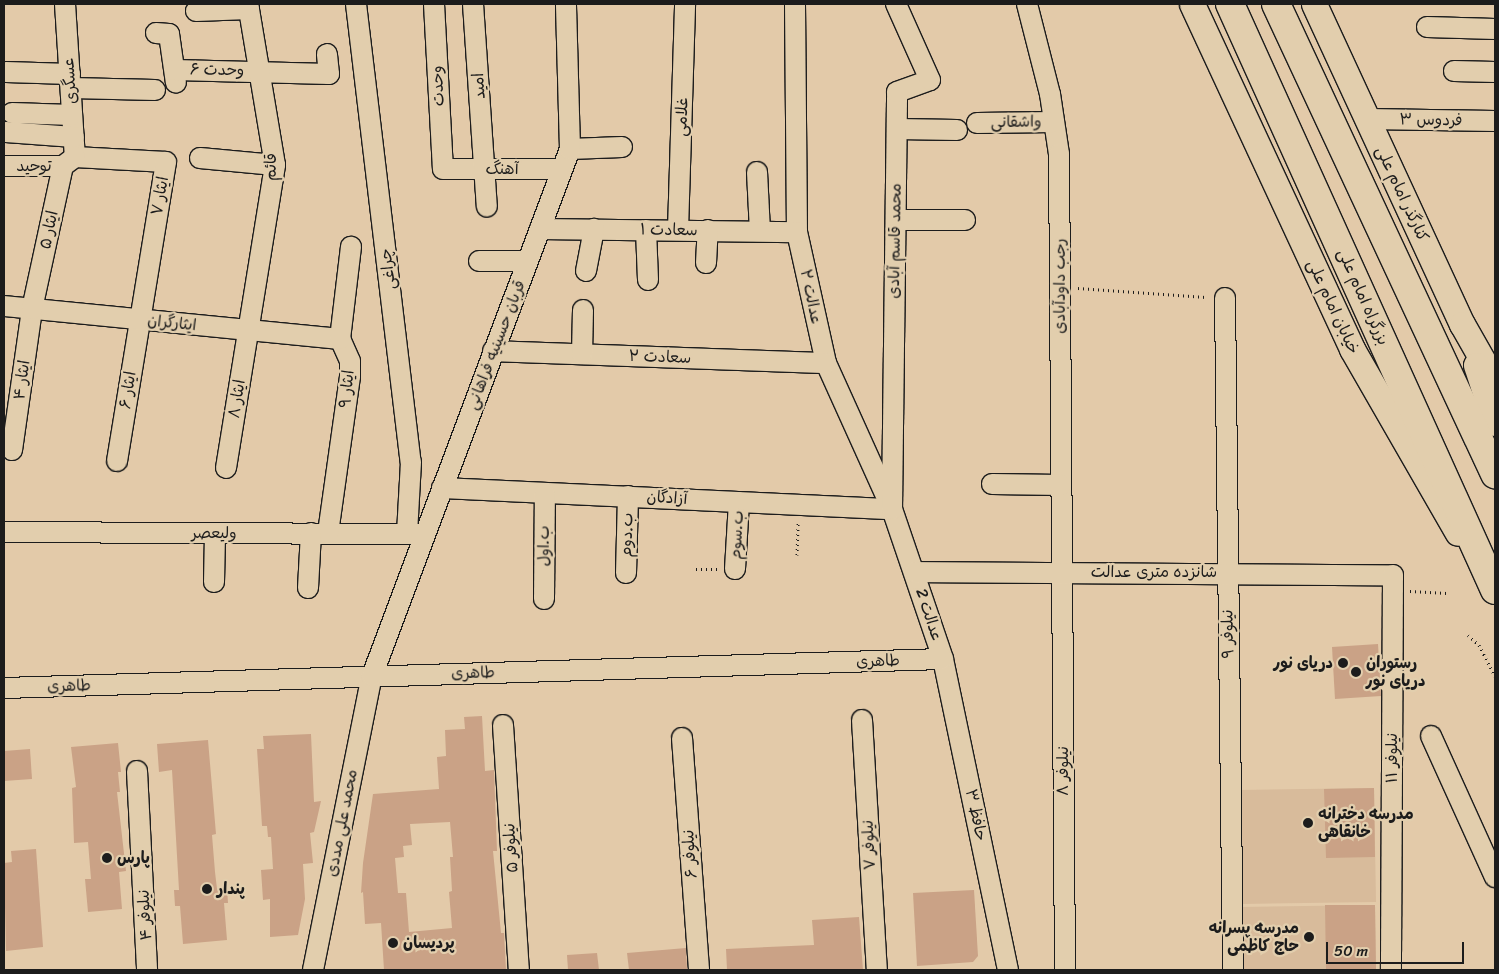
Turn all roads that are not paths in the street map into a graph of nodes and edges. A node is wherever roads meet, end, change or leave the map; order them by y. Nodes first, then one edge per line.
1 (65, 4) edge
2 (356, 4) edge
3 (434, 4) edge
4 (474, 4) edge
5 (566, 4) edge
6 (686, 4) edge
7 (795, 4) edge
8 (896, 4) edge
9 (1027, 4) edge
10 (1192, 4) edge
11 (1230, 4) edge
12 (1276, 4) edge
13 (1314, 4) edge
14 (249, 6) edge
15 (196, 11) dead end
16 (1427, 27) dead end
17 (1495, 29) edge
18 (156, 33) dead end
19 (327, 54) dead end
20 (259, 71) junction
21 (1454, 71) dead end
22 (6, 72) dead end
23 (1495, 72) edge
24 (70, 81) junction
25 (155, 90) dead end
26 (72, 115) junction
27 (1367, 119) junction
28 (1495, 121) edge
29 (1054, 122) junction
30 (977, 123) dead end
31 (897, 129) junction
32 (958, 130) dead end
33 (74, 136) junction
34 (622, 147) dead end
35 (570, 148) junction
36 (200, 158) dead end
37 (69, 162) junction
38 (4, 166) edge
39 (274, 166) junction
40 (443, 169) joint
41 (485, 169) junction
42 (562, 169) junction
43 (757, 172) dead end
44 (487, 207) dead end
45 (896, 220) junction
46 (965, 220) dead end
47 (540, 228) junction
48 (594, 229) junction
49 (646, 230) junction
50 (678, 230) junction
51 (708, 230) junction
52 (760, 231) junction
53 (797, 232) junction
54 (351, 247) dead end
55 (480, 261) dead end
56 (527, 261) junction
57 (706, 263) dead end
58 (586, 271) dead end
59 (648, 280) dead end
60 (1225, 298) road end
61 (4, 306) edge
62 (32, 309) junction
63 (583, 310) dead end
64 (140, 320) junction
65 (1462, 324) junction
66 (249, 330) junction
67 (340, 340) junction
68 (494, 351) junction
69 (582, 354) junction
70 (826, 363) junction
71 (1495, 382) edge
72 (1495, 423) edge
73 (12, 450) dead end
74 (117, 461) dead end
75 (226, 468) dead end
76 (1495, 474) edge
77 (992, 484) dead end
78 (1061, 485) junction
79 (442, 488) junction
80 (545, 493) junction
81 (628, 496) junction
82 (739, 502) junction
83 (892, 509) junction
84 (4, 532) edge
85 (215, 533) junction
86 (319, 533) junction
87 (416, 534) junction
88 (735, 569) dead end
89 (915, 572) junction
90 (1062, 572) junction
91 (1227, 572) junction
92 (626, 573) dead end
93 (214, 582) dead end
94 (1393, 583) joint
95 (308, 588) dead end
96 (1495, 590) edge
97 (1495, 598) edge
98 (544, 599) dead end
99 (943, 659) junction
100 (372, 676) junction
101 (4, 688) edge
102 (862, 720) dead end
103 (503, 725) dead end
104 (1431, 736) dead end
105 (682, 738) dead end
106 (137, 770) dead end
107 (1495, 876) edge
108 (148, 970) edge
109 (313, 970) edge
110 (520, 970) edge
111 (699, 970) edge
112 (877, 970) edge
113 (1008, 970) edge
114 (1065, 970) edge
115 (1233, 970) edge
116 (1391, 970) edge

1 - 24 street, عسگری
2 - 87 street, چراغی
3 - 40 street, وحدت
4 - 41 street, امید
5 - 35 street, قربان حسینیه فراهانی
6 - 50 street, غلامی
7 - 53 street, عدالت ۲
8 - 31 street, محمد قاسم آبادی
9 - 29 street, رجب داودآبادی
10 - 97 main road, خیابان امام علی
11 - 96 highway, بزرگراه امام علی
12 - 76 highway
13 - 27 main road, کنارگذر امام علی
14 - 15 street
14 - 20 street, قائم
16 - 17 street
18 - 20 street, وحدت ۶
19 - 20 street, وحدت ۶
20 - 39 street, قائم
21 - 23 street
22 - 24 street
24 - 25 street
24 - 26 street, عسگری
26 - 33 street, عسگری
26 - 33 street
27 - 28 street, فردوس ۳
27 - 65 main road, کنارگذر امام علی
29 - 30 street, واشقانی
29 - 78 street, رجب داودآبادی
31 - 32 street
31 - 45 street, محمد قاسم آبادی
33 - 37 street, عسگری
34 - 35 street
35 - 42 street, قربان حسینیه فراهانی
36 - 39 street
37 - 38 street, توحید
37 - 62 street, ایثار ۵
37 - 64 street, ایثار ۷
39 - 66 street, قائم
40 - 41 street, آهنگ
41 - 42 street, آهنگ
41 - 44 street, امید
42 - 47 street, قربان حسینیه فراهانی
43 - 52 street
45 - 46 street
45 - 83 street, محمد قاسم آبادی
47 - 48 street, سعادت ۱
47 - 56 street, قربان حسینیه فراهانی
48 - 49 street, سعادت ۱
48 - 58 street
49 - 50 street, سعادت ۱
49 - 59 street
50 - 51 street, سعادت ۱
51 - 52 street, سعادت ۱
51 - 57 street
52 - 53 street, سعادت ۱
53 - 70 street, عدالت ۲
54 - 67 street
55 - 56 street
56 - 68 street, قربان حسینیه فراهانی
60 - 91 street, نیلوفر ۹
61 - 62 street, ایثارگران
62 - 64 street, ایثارگران
62 - 73 street, ایثار ۴
63 - 69 street
64 - 66 street, ایثارگران
64 - 74 street, ایثار ۶
65 - 71 main road, کنارگذر امام علی
65 - 72 main road
66 - 67 street, ایثارگران
66 - 75 street, ایثار ۸
67 - 86 street, ایثار ۹
68 - 69 street, سعادت ۲
68 - 79 street, قربان حسینیه فراهانی
69 - 70 street, سعادت ۲
70 - 83 street, عدالت ۲
77 - 78 street
78 - 90 street, رجب داودآبادی
79 - 80 street, آزادگان
79 - 87 street, قربان حسینیه فراهانی
80 - 81 street, آزادگان
80 - 98 street, ب.اول
81 - 82 street, آزادگان
81 - 92 street, ب.دوم
82 - 83 street, آزادگان
82 - 88 street, ب.سوم
83 - 89 street, عدالت ۲
84 - 85 street, ولیعصر
85 - 86 street, ولیعصر
85 - 93 street
86 - 87 street, ولیعصر
86 - 95 street, ایثار ۹
87 - 100 street, قربان حسینیه فراهانی
89 - 90 street, شانزده متری عدالت
89 - 99 street, عدالت 2
90 - 91 street, شانزده متری عدالت
90 - 114 street, نیلوفر ۸
91 - 94 street, شانزده متری عدالت
91 - 115 street, نیلوفر ۹
94 - 116 street, نیلوفر ۱۱
99 - 100 street, طاهری
99 - 113 street, حافظ ۳
100 - 101 street, طاهری
100 - 109 street, محمد علی مددی
102 - 112 street, نیلوفر ۷
103 - 110 street, نیلوفر ۵
104 - 107 street
105 - 111 street, نیلوفر ۶
106 - 108 street, نیلوفر ۴

